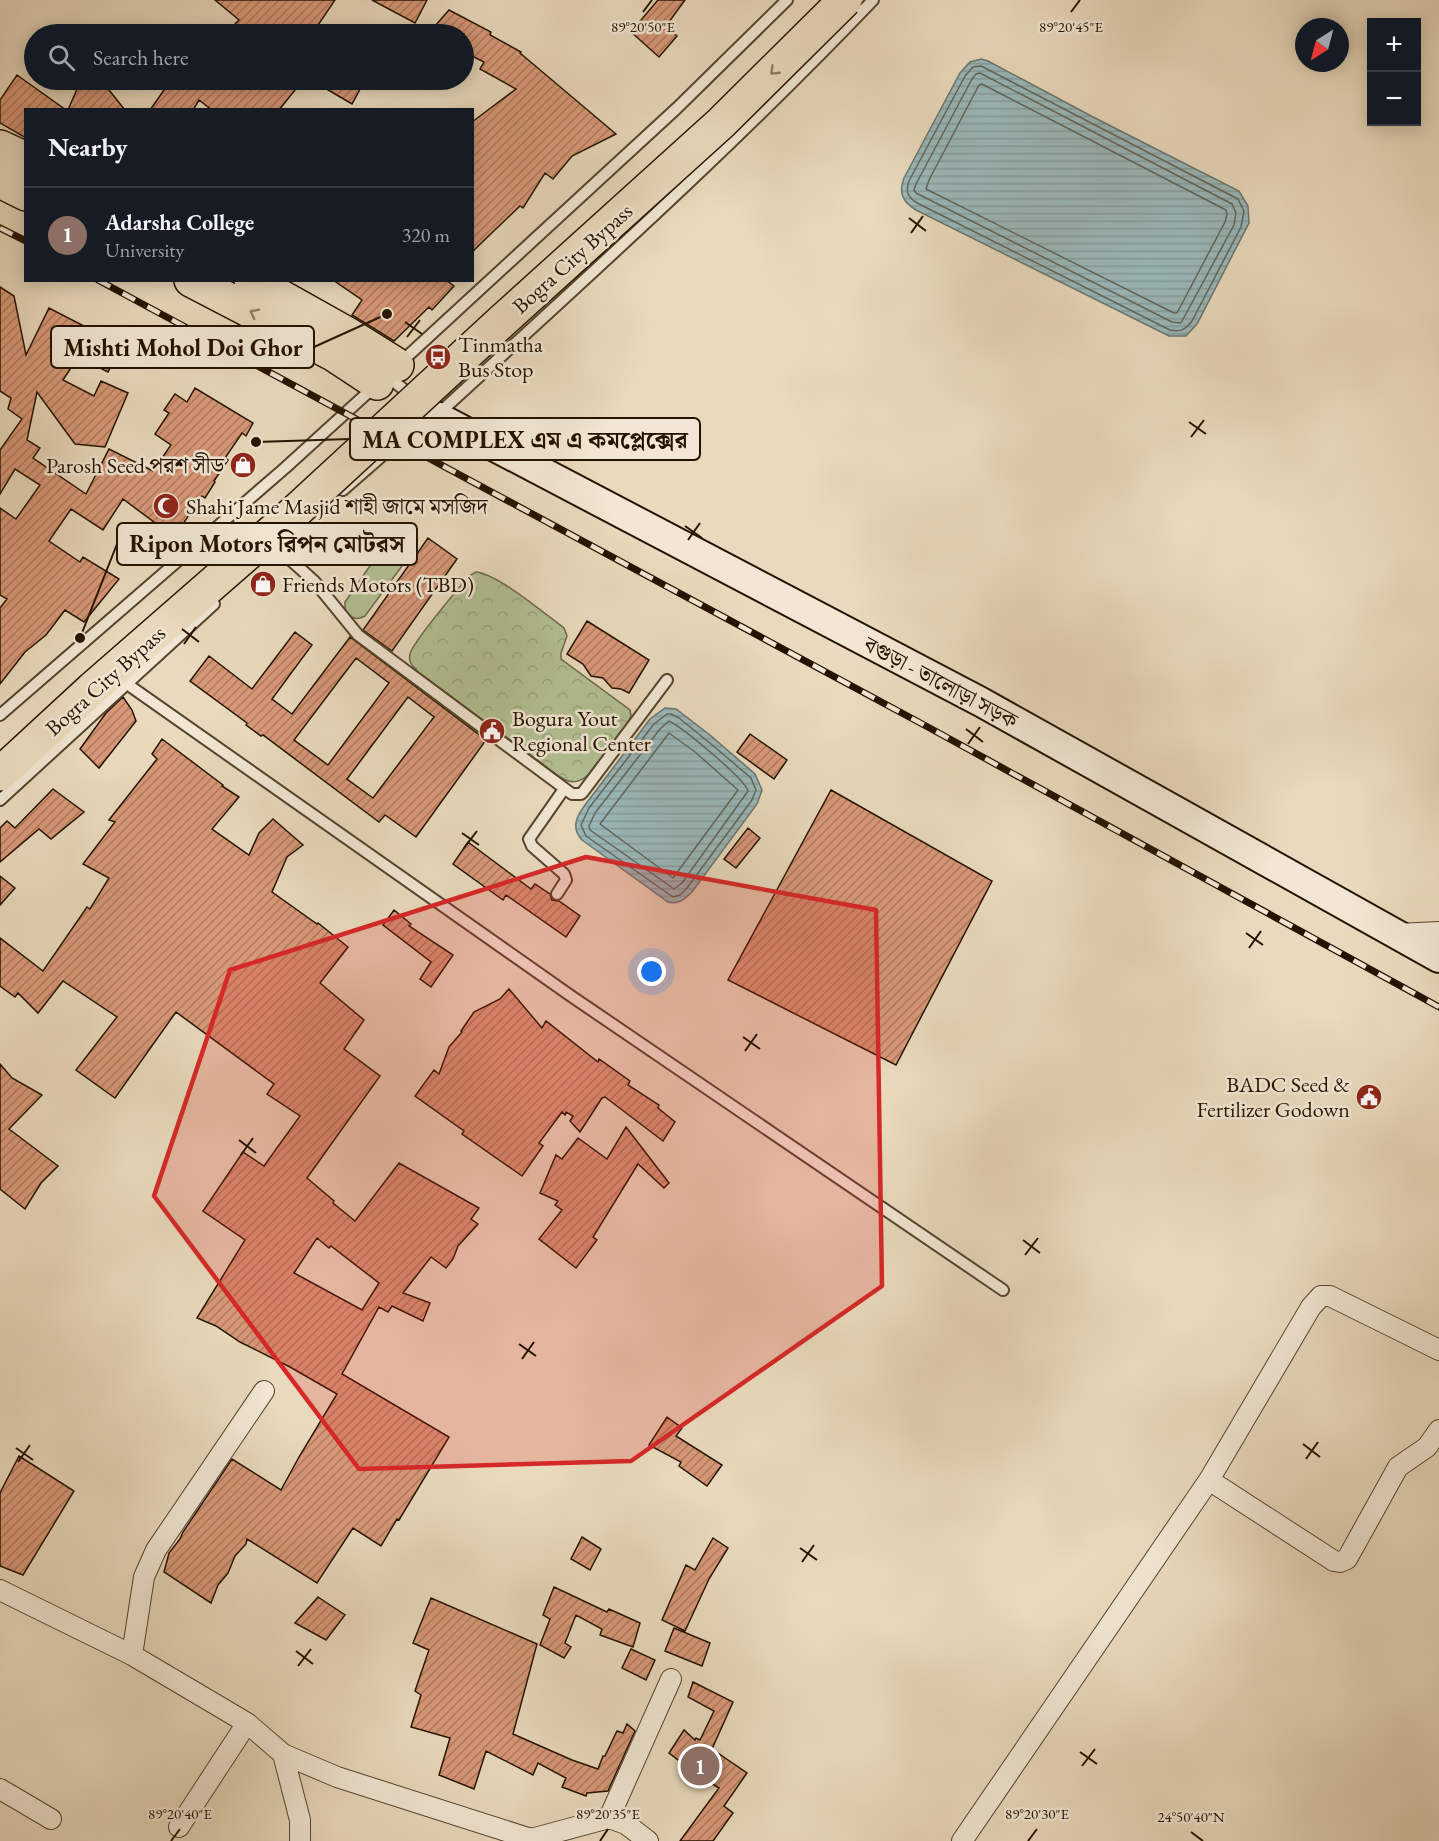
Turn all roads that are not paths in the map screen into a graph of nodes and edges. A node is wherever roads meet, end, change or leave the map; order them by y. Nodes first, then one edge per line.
1 (787, 0) edge
2 (817, 0) edge
3 (845, 0) edge
4 (873, 0) edge
5 (0, 147) edge
6 (24, 158) edge
7 (0, 181) edge
8 (24, 193) edge
9 (195, 282) edge
10 (255, 282) edge
11 (387, 375) junction
12 (436, 416) junction
13 (337, 495) dead end
14 (268, 555) dead end
15 (224, 596) dead end
16 (668, 680) dead end
17 (126, 684) junction
18 (0, 715) edge
19 (0, 746) edge
20 (0, 774) edge
21 (564, 789) junction
22 (0, 800) edge
23 (557, 894) dead end
24 (1439, 932) edge
25 (1397, 934) junction
26 (1439, 958) edge
27 (1003, 1290) dead end
28 (1439, 1350) edge
29 (264, 1391) dead end
30 (1439, 1430) edge
31 (1209, 1480) junction
32 (0, 1590) edge
33 (132, 1655) junction
34 (671, 1679) dead end
35 (247, 1723) junction
36 (283, 1754) junction
37 (0, 1789) edge
38 (609, 1818) junction
39 (51, 1819) dead end
40 (179, 1827) dead end
41 (300, 1841) edge
42 (648, 1841) edge
43 (962, 1841) edge

1 - 11 lane
2 - 19 highway, Bogra City Bypass
3 -> 20 highway, Bogra City Bypass, bridge
4 - 12 lane
5 - 6 highway
7 - 8 highway
11 -> 9 highway
10 - 11 highway
11 - 12 lane
11 - 18 lane
12 - 13 lane
12 - 25 street, বগুড়া - তালোড়া সড়ক
14 - 21 lane
15 - 17 lane
16 - 21 lane
17 - 22 lane
17 - 27 lane
21 - 23 lane
24 - 25 street
25 - 26 street, বগুড়া - তালোড়া সড়ক
28 - 31 street
29 - 33 street
30 - 31 street
31 - 43 street
32 - 33 street
33 - 35 street
34 - 38 street
35 - 36 street
35 - 40 street
36 - 38 street
36 - 41 street
37 - 39 street
38 - 42 street

